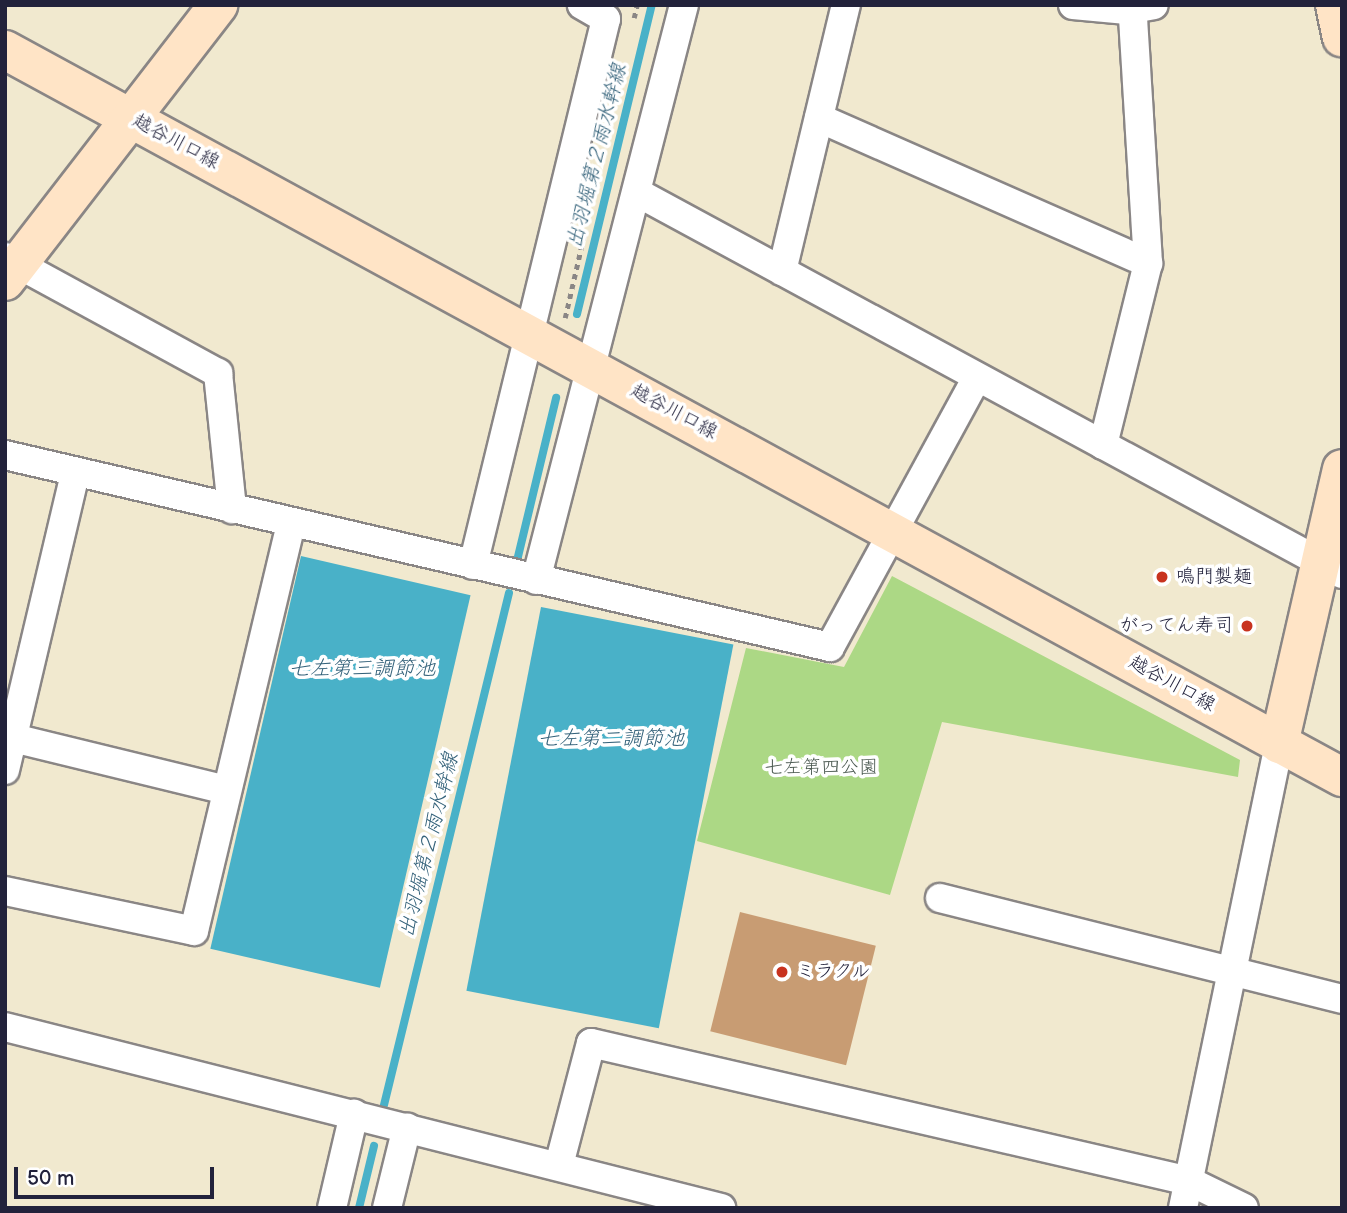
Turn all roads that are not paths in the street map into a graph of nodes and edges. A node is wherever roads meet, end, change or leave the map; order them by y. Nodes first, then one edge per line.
1 (218, 5) edge
2 (582, 5) edge
3 (684, 5) edge
4 (846, 5) edge
5 (1073, 5) edge
6 (1335, 5) edge
7 (1140, 7) edge
8 (1342, 37) edge
9 (5, 50) edge
10 (131, 118) junction
11 (819, 118) junction
12 (640, 194) junction
13 (1148, 263) junction
14 (9, 267) edge
15 (782, 271) junction
16 (528, 333) junction
17 (594, 369) junction
18 (976, 377) junction
19 (1103, 445) junction
20 (5, 455) edge
21 (1342, 469) edge
22 (75, 473) junction
23 (232, 509) junction
24 (291, 523) junction
25 (893, 530) junction
26 (473, 565) junction
27 (1331, 568) edge
28 (536, 580) junction
29 (13, 738) junction
30 (1279, 744) junction
31 (5, 770) edge
32 (1342, 777) edge
33 (228, 790) junction
34 (5, 891) edge
35 (940, 898) dead end
36 (1232, 972) junction
37 (1342, 999) edge
38 (5, 1027) edge
39 (354, 1114) junction
40 (407, 1127) junction
41 (559, 1165) junction
42 (1186, 1194) edge
43 (332, 1208) edge
44 (387, 1208) edge
45 (721, 1208) edge
46 (1244, 1208) edge

1 - 10 main road
2 - 16 street
3 - 12 street
4 - 11 street
5 - 7 street
6 - 8 main road
7 - 13 street
9 - 10 main road, 越谷川口線
10 - 14 main road
10 - 16 main road, 越谷川口線
11 - 13 street
11 - 15 street
12 - 15 street
12 - 17 street
13 - 19 street
14 - 23 street
15 - 18 street
16 - 17 main road, 越谷川口線
16 - 26 street
17 - 25 main road, 越谷川口線
17 - 28 street
18 - 19 street
18 - 25 street
19 - 27 street
20 - 22 street
21 - 27 main road
22 - 23 street
22 - 29 street
23 - 24 street
24 - 26 street
24 - 33 street
25 - 28 street
25 - 30 main road, 越谷川口線
26 - 28 street
27 - 30 main road
29 - 31 street
29 - 33 street
30 - 32 main road, 越谷川口線
30 - 36 street
33 - 34 street
35 - 36 street
36 - 37 street
36 - 42 street
38 - 39 street
39 - 40 street
39 - 43 street
40 - 41 street
40 - 44 street
41 - 42 street
41 - 45 street
42 - 46 street

